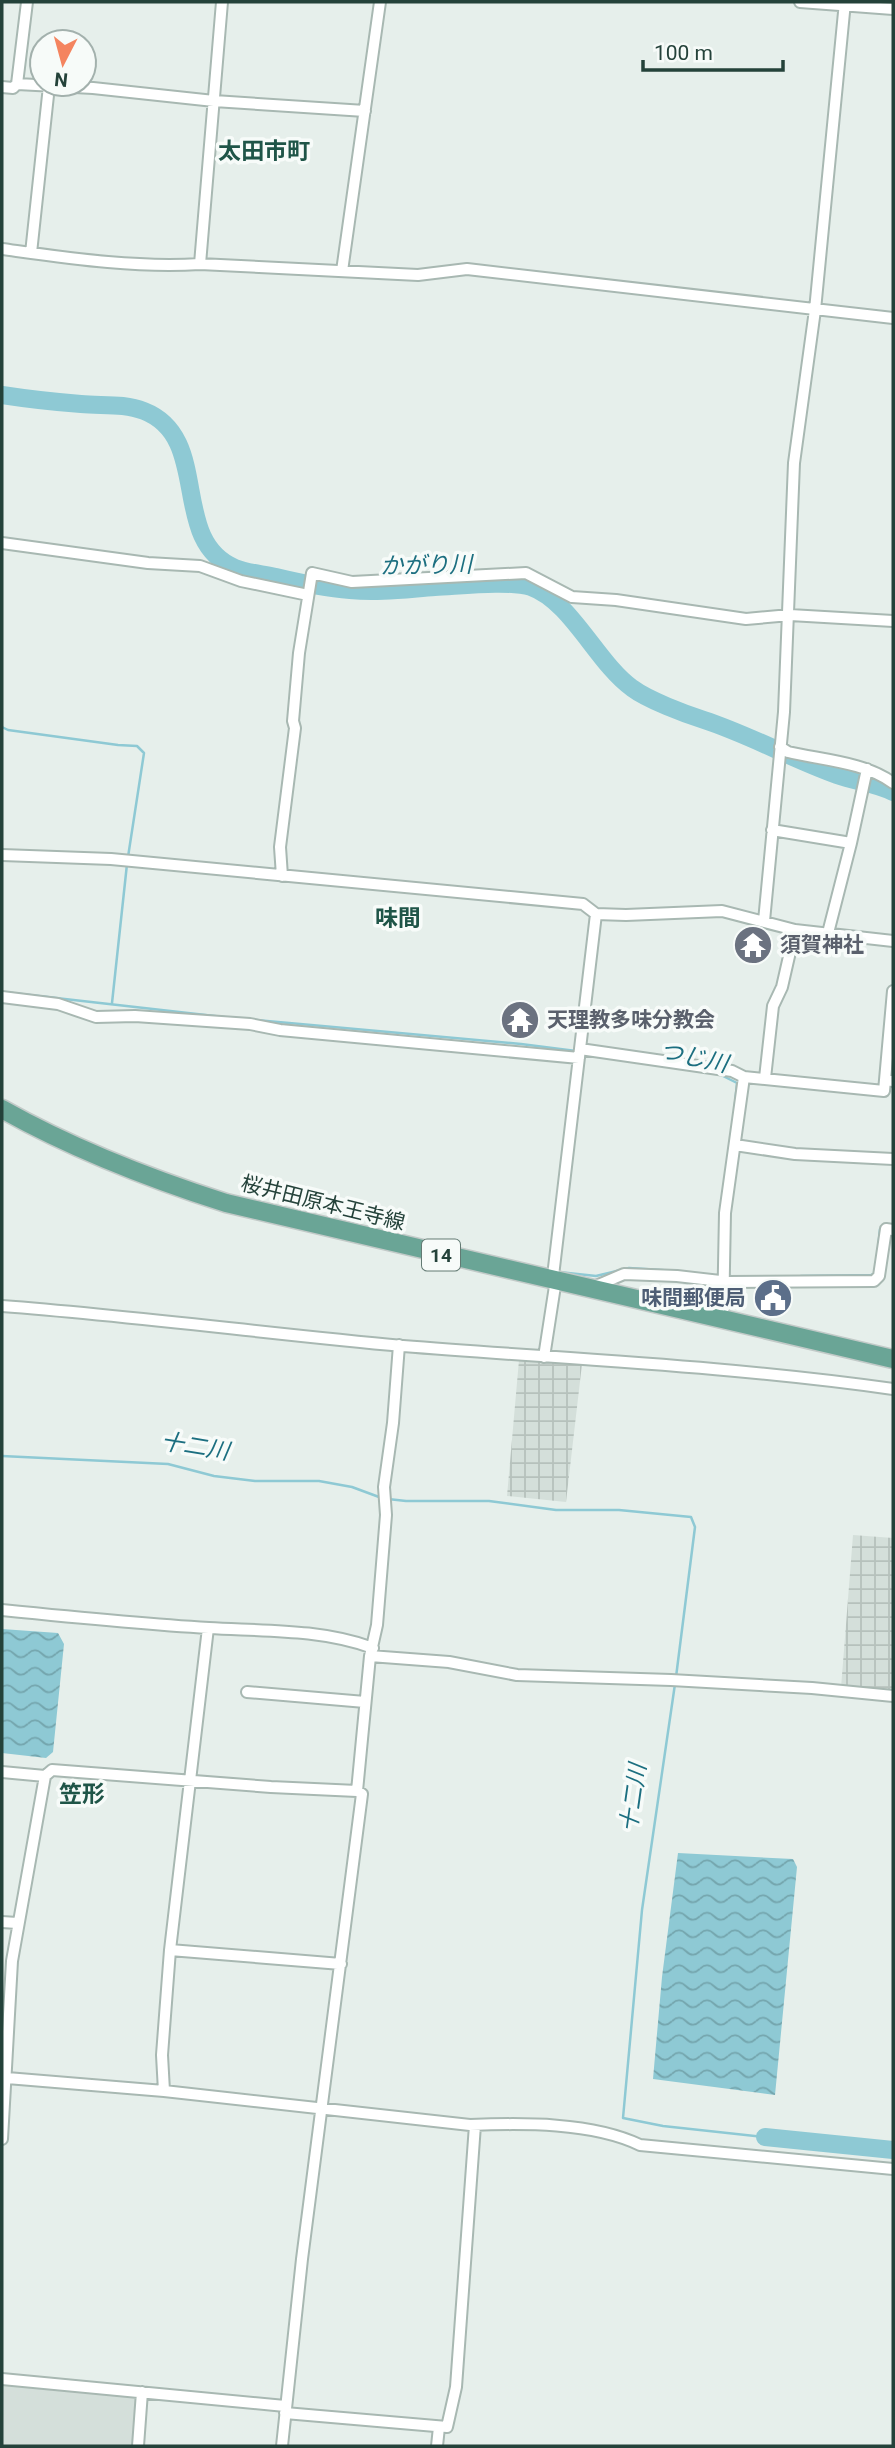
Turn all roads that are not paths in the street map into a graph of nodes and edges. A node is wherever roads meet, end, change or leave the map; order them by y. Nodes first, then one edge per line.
1 (27, 2) edge
2 (222, 2) edge
3 (380, 2) edge
4 (800, 2) edge
5 (845, 3) edge
6 (893, 9) edge
7 (18, 83) junction
8 (28, 84) edge
9 (2, 87) edge
10 (98, 89) edge
11 (48, 98) edge
12 (214, 101) junction
13 (365, 111) junction
14 (2, 249) edge
15 (31, 253) junction
16 (200, 264) junction
17 (342, 271) junction
18 (815, 310) junction
19 (893, 318) edge
20 (2, 542) edge
21 (308, 595) junction
22 (790, 615) junction
23 (893, 621) edge
24 (780, 747) junction
25 (867, 769) junction
26 (893, 783) edge
27 (772, 830) junction
28 (850, 843) junction
29 (2, 855) edge
30 (282, 876) junction
31 (596, 914) junction
32 (764, 921) junction
33 (795, 930) junction
34 (828, 933) junction
35 (893, 942) edge
36 (893, 991) edge
37 (2, 997) edge
38 (580, 1053) junction
39 (744, 1077) junction
40 (765, 1078) junction
41 (889, 1080) edge
42 (2, 1109) edge
43 (736, 1145) junction
44 (893, 1159) edge
45 (893, 1230) edge
46 (554, 1281) junction
47 (724, 1282) junction
48 (589, 1289) junction
49 (2, 1306) edge
50 (723, 1319) junction
51 (399, 1345) junction
52 (544, 1357) junction
53 (893, 1359) edge
54 (893, 1389) edge
55 (2, 1610) edge
56 (208, 1628) junction
57 (371, 1652) junction
58 (247, 1692) dead end
59 (893, 1696) edge
60 (365, 1702) junction
61 (2, 1772) edge
62 (45, 1776) junction
63 (189, 1780) junction
64 (357, 1791) junction
65 (2, 1922) edge
66 (17, 1923) junction
67 (170, 1950) junction
68 (341, 1964) junction
69 (7, 2078) junction
70 (164, 2091) junction
71 (323, 2108) junction
72 (475, 2125) junction
73 (2, 2139) edge
74 (893, 2169) edge
75 (2, 2379) edge
76 (142, 2392) junction
77 (285, 2409) junction
78 (439, 2427) junction
79 (138, 2446) edge
80 (282, 2446) edge
81 (437, 2446) edge

1 - 7 street
2 - 12 street
3 - 13 street
4 - 5 street
5 - 6 street
5 - 18 street
7 - 8 street
7 - 9 street
10 - 12 street
11 - 15 street
12 - 13 street
12 - 16 street
13 - 17 street
14 - 15 street
15 - 16 street
16 - 17 street
17 - 18 street
18 - 19 street
18 - 22 street
20 - 21 street
21 - 22 street
21 - 30 street
22 - 23 street
22 - 24 street
24 - 25 street
24 - 27 street
25 - 26 street
25 - 28 street
27 - 28 street
27 - 32 street
28 - 34 street
29 - 30 street
30 - 31 street
31 - 32 street
31 - 38 street
32 - 33 street
33 - 34 street
33 - 40 street
34 - 35 street
36 - 41 street
37 - 38 street
38 - 39 street
38 - 46 street
39 - 40 street
39 - 43 street
40 - 41 street
42 - 46 main road, 桜井田原本王寺線 / 14
43 - 44 street
43 - 47 street
45 - 47 street
46 - 48 main road, 桜井田原本王寺線 / 14
46 - 52 street
47 - 48 street
47 - 50 street
48 - 50 main road, 桜井田原本王寺線 / 14
49 - 51 street
50 - 53 main road, 桜井田原本王寺線 / 14
51 - 52 street
51 - 57 street
52 - 54 street
55 - 56 street
56 - 57 street
56 - 63 street
57 - 59 street
57 - 60 street
58 - 60 street
60 - 64 street
61 - 62 street
62 - 63 street
62 - 66 street
63 - 64 street
63 - 67 street
64 - 68 street
65 - 66 street
66 - 69 street
67 - 68 street
67 - 70 street
68 - 71 street
69 - 70 street
69 - 73 street
70 - 71 street
71 - 72 street
71 - 77 street
72 - 74 street
72 - 78 street
75 - 76 street
76 - 77 street
76 - 79 street
77 - 78 street
77 - 80 street
78 - 81 street

